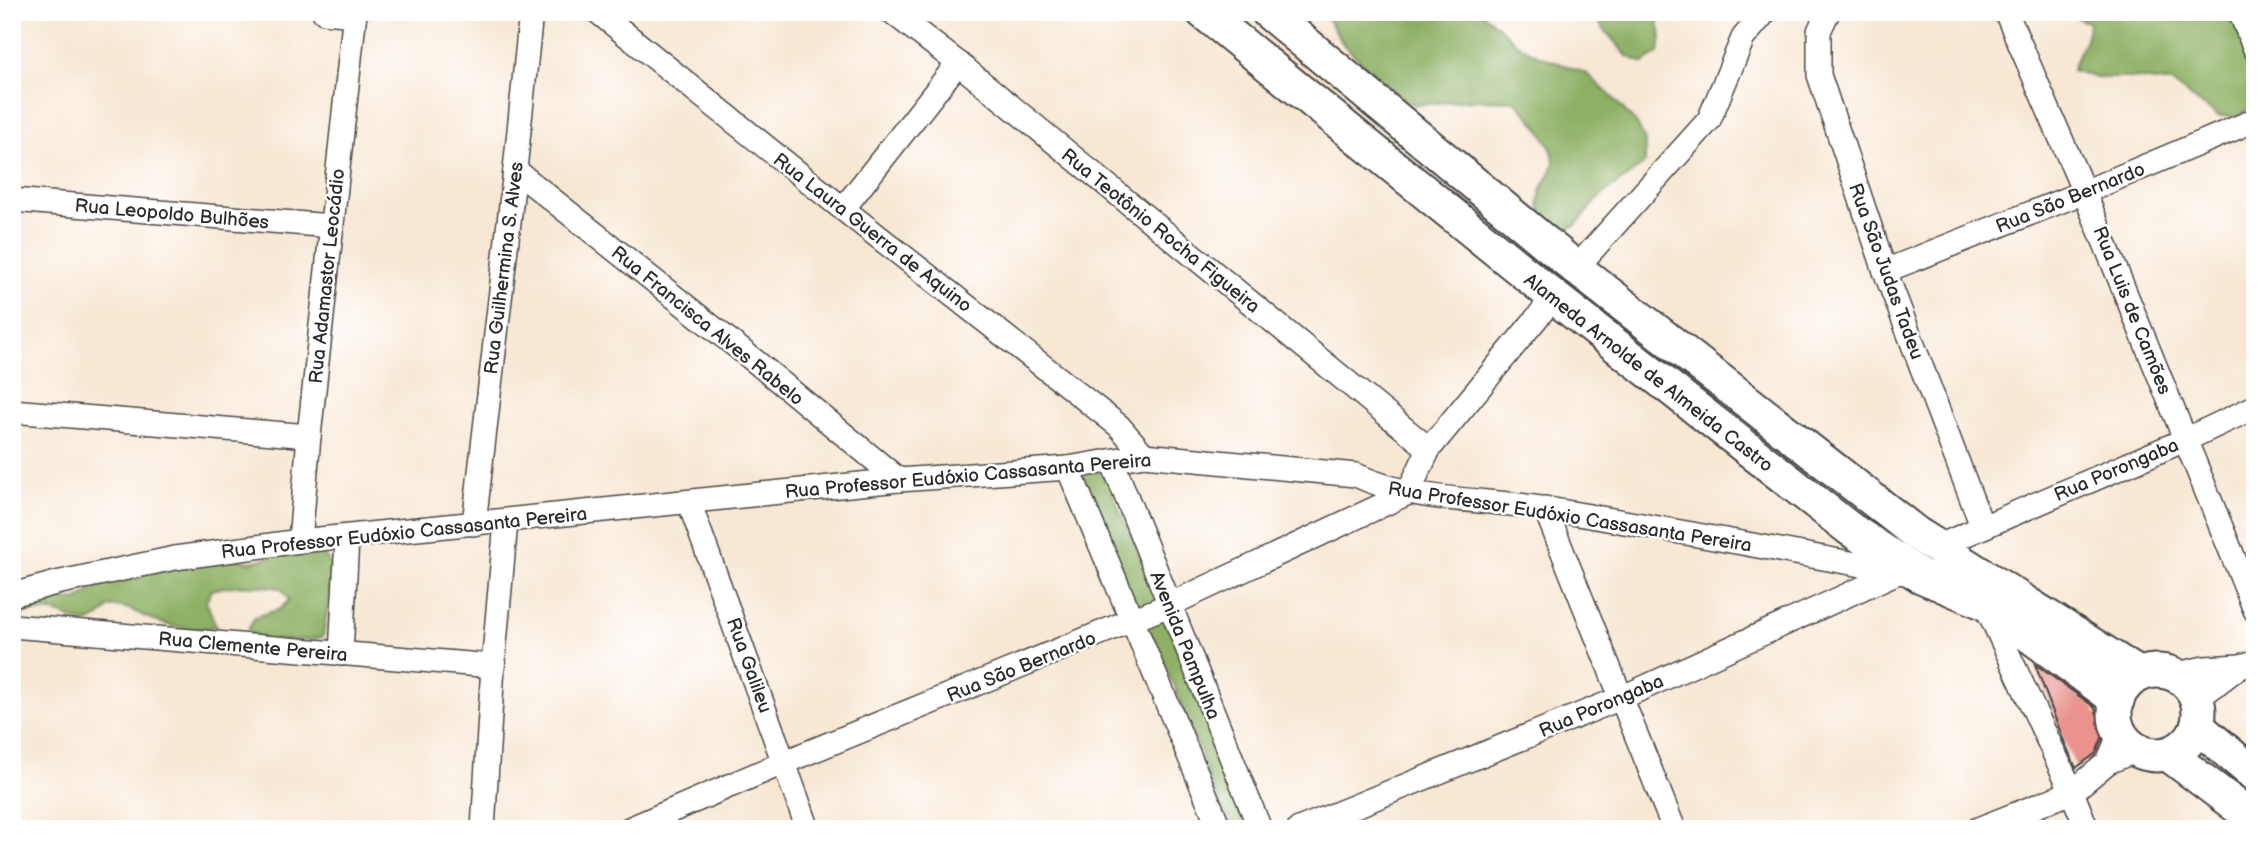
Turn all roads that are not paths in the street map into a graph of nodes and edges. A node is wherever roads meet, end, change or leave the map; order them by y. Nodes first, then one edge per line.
1 (324, 12) edge
2 (531, 12) edge
3 (598, 12) edge
4 (892, 12) edge
5 (1203, 12) edge
6 (1268, 12) edge
7 (1765, 12) edge
8 (1828, 12) edge
9 (2006, 12) edge
10 (2241, 12) edge
11 (355, 14) edge
12 (2255, 49) edge
13 (958, 63) junction
14 (2255, 120) edge
15 (1406, 127) junction
16 (1382, 158) junction
17 (515, 170) junction
18 (2084, 192) junction
19 (12, 200) edge
20 (843, 209) junction
21 (331, 226) junction
22 (1576, 268) junction
23 (1885, 271) junction
24 (1554, 297) junction
25 (2255, 407) edge
26 (12, 411) edge
27 (309, 436) junction
28 (2187, 439) junction
29 (1429, 449) junction
30 (1144, 455) junction
31 (1112, 461) junction
32 (1068, 468) junction
33 (899, 480) junction
34 (1408, 493) junction
35 (690, 502) junction
36 (1545, 508) junction
37 (506, 522) junction
38 (474, 524) junction
39 (1982, 526) junction
40 (347, 537) junction
41 (300, 541) junction
42 (1939, 546) junction
43 (1909, 574) junction
44 (12, 595) edge
45 (1984, 603) junction
46 (1169, 605) junction
47 (2255, 611) edge
48 (1133, 620) junction
49 (12, 626) edge
50 (341, 654) junction
51 (2247, 664) edge
52 (493, 666) junction
53 (2140, 674) junction
54 (2174, 675) junction
55 (1621, 698) junction
56 (2117, 700) junction
57 (2197, 713) junction
58 (2133, 750) junction
59 (785, 762) junction
60 (2255, 775) edge
61 (2072, 792) junction
62 (2255, 820) edge
63 (483, 829) edge
64 (629, 829) edge
65 (808, 829) edge
66 (1220, 829) edge
67 (1260, 829) edge
68 (1299, 829) edge
69 (1674, 829) edge
70 (1978, 829) edge
71 (2087, 829) edge

1 - 11 street
2 - 17 street, Rua Guilhermina S. Alves
3 - 20 street, Rua Laura Guerra de Aquino
4 - 13 street, Rua Teotônio Rocha Figueira
5 - 16 main road, Alameda Arnolde de Almeida Castro
6 - 15 main road, Alameda Arnolde de Almeida Castro
7 - 22 street
8 - 23 street, Rua São Judas Tadeu
9 - 18 street, Rua Luis de Camões
10 - 12 street
11 - 21 street, Rua Adamastor Leocádio
13 - 20 street
13 - 29 street, Rua Teotônio Rocha Figueira
14 - 18 street, Rua São Bernardo
15 - 16 main road
15 - 22 main road, Alameda Arnolde de Almeida Castro
16 - 24 main road, Alameda Arnolde de Almeida Castro
17 - 33 street, Rua Francisca Alves Rabelo
17 - 38 street, Rua Guilhermina S. Alves
18 - 23 street, Rua São Bernardo
18 - 28 street, Rua Luis de Camões
19 - 21 street, Rua Leopoldo Bulhões
20 - 30 street, Rua Laura Guerra de Aquino
21 - 27 street, Rua Adamastor Leocádio
22 - 42 main road, Alameda Arnolde de Almeida Castro
23 - 39 street, Rua São Judas Tadeu
24 - 29 street
24 - 43 main road, Alameda Arnolde de Almeida Castro
25 - 28 street, Rua Porongaba
26 - 27 street
27 - 41 street, Rua Adamastor Leocádio
28 - 39 street, Rua Porongaba
28 - 47 street, Rua Luis de Camões
29 - 34 street
30 - 31 street, Rua Professor Eudóxio Cassasanta Pereira
30 - 34 street, Rua Professor Eudóxio Cassasanta Pereira
31 - 32 street, Rua Professor Eudóxio Cassasanta Pereira
31 - 46 street, Avenida Pampulha
32 - 33 street, Rua Professor Eudóxio Cassasanta Pereira
32 - 48 street, Avenida Pampulha
33 - 35 street, Rua Professor Eudóxio Cassasanta Pereira
34 - 36 street, Rua Professor Eudóxio Cassasanta Pereira
34 - 46 street, Rua São Bernardo
35 - 37 street, Rua Professor Eudóxio Cassasanta Pereira
35 - 59 street, Rua Galileu
36 - 43 street, Rua Professor Eudóxio Cassasanta Pereira
36 - 55 street
37 - 38 street, Rua Professor Eudóxio Cassasanta Pereira
37 - 52 street
38 - 40 street, Rua Professor Eudóxio Cassasanta Pereira
39 - 42 street, Rua Porongaba
40 - 41 street, Rua Professor Eudóxio Cassasanta Pereira
40 - 50 street
41 - 44 street, Rua Professor Eudóxio Cassasanta Pereira
42 - 53 main road, Alameda Arnolde de Almeida Castro
43 - 45 main road, Alameda Arnolde de Almeida Castro
43 - 55 street, Rua Porongaba
45 - 56 main road, Alameda Arnolde de Almeida Castro
45 - 61 street
46 - 48 street, Rua São Bernardo
46 - 67 street, Avenida Pampulha
48 - 59 street, Rua São Bernardo
48 - 66 street, Avenida Pampulha
49 - 50 street, Rua Clemente Pereira
50 - 52 street, Rua Clemente Pereira
51 - 54 street
51 - 57 street
52 - 63 street
53 - 54 main road
53 - 56 main road
54 - 57 main road
55 - 68 street, Rua Porongaba
55 - 69 street
56 - 58 main road
57 - 58 main road
57 - 60 main road
58 - 61 street
58 - 62 main road
59 - 64 street, Rua São Bernardo
59 - 65 street, Rua Galileu
61 - 70 street
61 - 71 street

